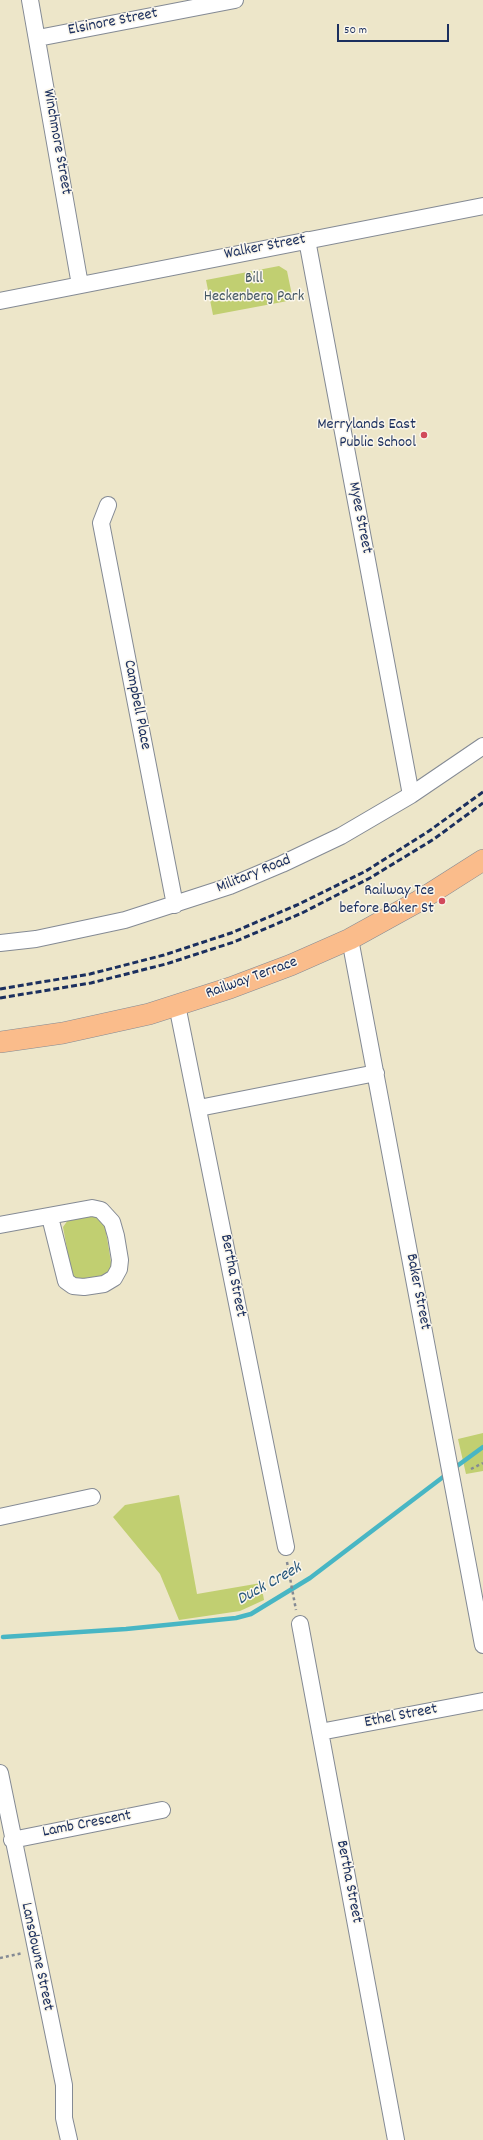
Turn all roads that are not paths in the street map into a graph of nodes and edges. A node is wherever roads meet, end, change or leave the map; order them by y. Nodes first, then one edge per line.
1 (30, 0) edge
2 (234, 0) edge
3 (38, 38) junction
4 (483, 206) edge
5 (306, 240) junction
6 (80, 285) junction
7 (0, 300) edge
8 (108, 505) dead end
9 (483, 746) edge
10 (412, 795) junction
11 (483, 860) edge
12 (175, 905) junction
13 (350, 939) junction
14 (0, 943) edge
15 (177, 1005) junction
16 (0, 1042) edge
17 (376, 1072) junction
18 (199, 1108) junction
19 (50, 1217) junction
20 (0, 1225) edge
21 (92, 1497) dead end
22 (0, 1517) edge
23 (286, 1547) dead end
24 (300, 1624) dead end
25 (483, 1645) edge
26 (483, 1702) edge
27 (320, 1732) junction
28 (0, 1773) edge
29 (162, 1810) dead end
30 (12, 1840) junction
31 (69, 2140) edge
32 (396, 2140) edge

1 - 3 street, Winchmore Street
2 - 3 street, Elsinore Street
3 - 6 street, Winchmore Street
4 - 5 street, Walker Street
5 - 6 street, Walker Street
5 - 10 street, Myee Street
6 - 7 street, Walker Street
8 - 12 street, Campbell Place
9 - 10 street, Military Road
10 - 12 street, Military Road
11 - 13 main road, Railway Terrace
12 - 14 street, Military Road
13 - 15 main road, Railway Terrace
13 - 17 street, Baker Street
15 - 16 main road, Railway Terrace
15 - 18 street, Bertha Street
17 - 18 street
17 - 25 street, Baker Street
18 - 23 street, Bertha Street
19 - 19 street
19 - 20 street
21 - 22 street
24 - 27 street, Bertha Street
26 - 27 street, Ethel Street
27 - 32 street, Bertha Street
28 - 30 street, Lansdowne Street
29 - 30 street, Lamb Crescent
30 - 31 street, Lansdowne Street

